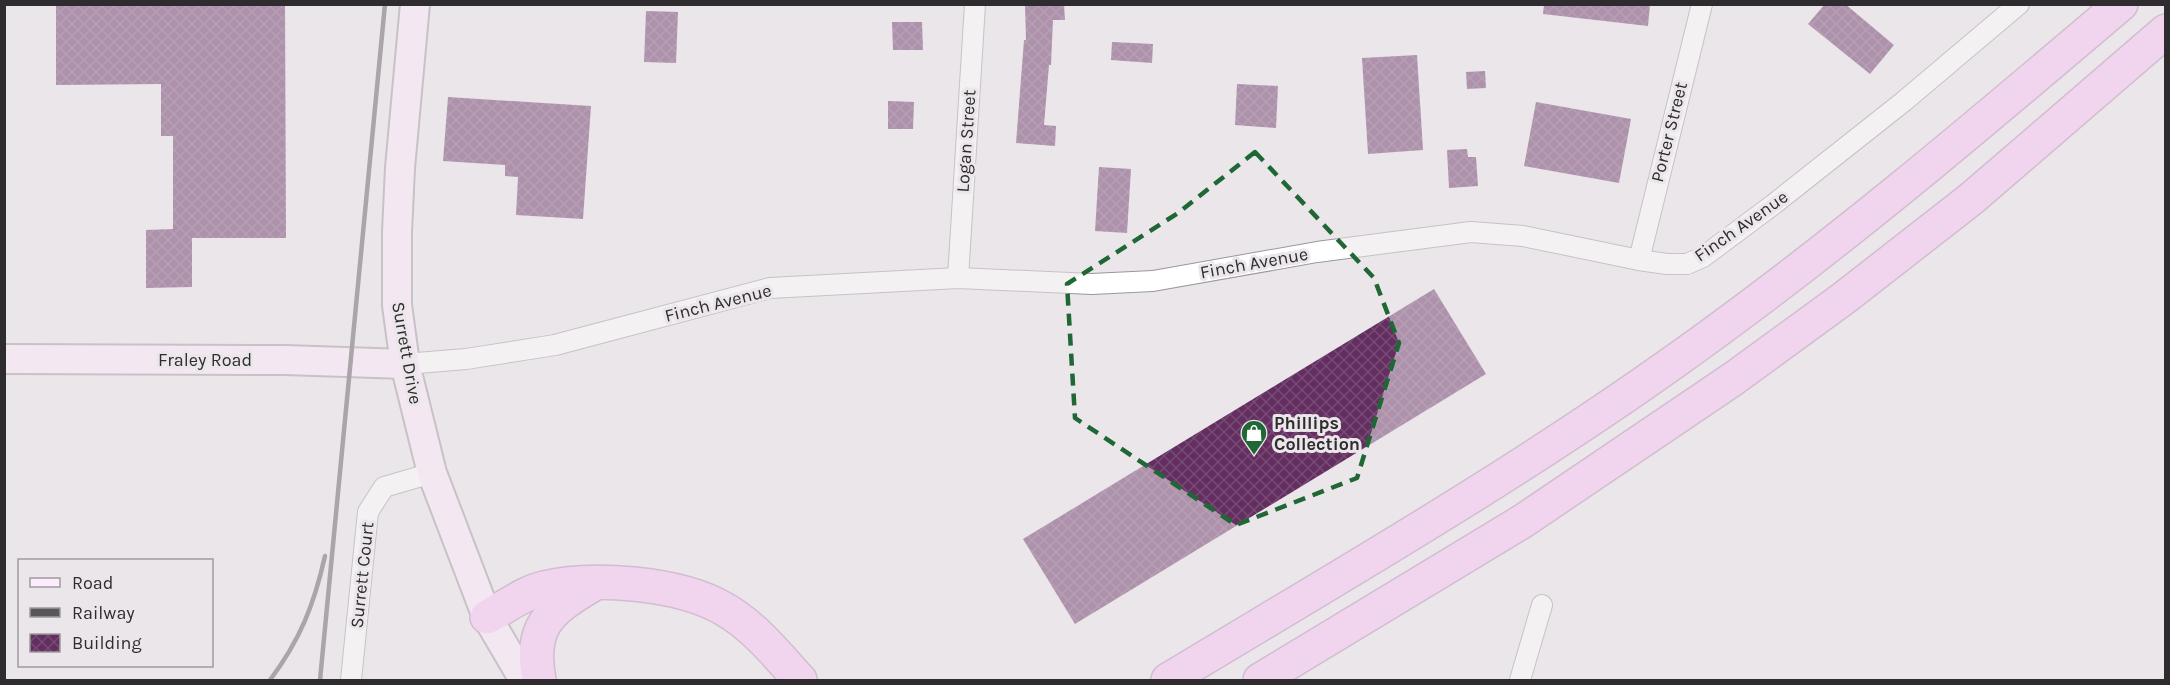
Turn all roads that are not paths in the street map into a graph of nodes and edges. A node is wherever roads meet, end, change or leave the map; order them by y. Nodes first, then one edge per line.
1 (415, 4) edge
2 (975, 4) edge
3 (1702, 4) edge
4 (2019, 4) edge
5 (2121, 4) edge
6 (2166, 31) edge
7 (1639, 260) junction
8 (958, 278) junction
9 (4, 359) edge
10 (405, 364) junction
11 (432, 473) junction
12 (596, 582) junction
13 (1542, 605) dead end
14 (487, 617) junction
15 (351, 681) edge
16 (524, 681) edge
17 (539, 681) edge
18 (800, 681) edge
19 (1168, 681) edge
20 (1260, 681) edge
21 (1520, 681) edge

1 - 10 street, Surrett Drive
2 - 8 street, Logan Street
3 - 7 street, Porter Street
4 - 7 street, Finch Avenue
5 - 19 highway
6 - 20 highway
7 - 8 street, Finch Avenue
8 - 10 street, Finch Avenue
9 - 10 street, Fraley Road
10 - 11 street, Surrett Drive
11 - 14 street, Surrett Drive
11 - 15 street, Surrett Court
12 - 14 highway
12 - 17 highway
12 - 18 highway
13 - 21 street
14 - 16 street, Surrett Drive

